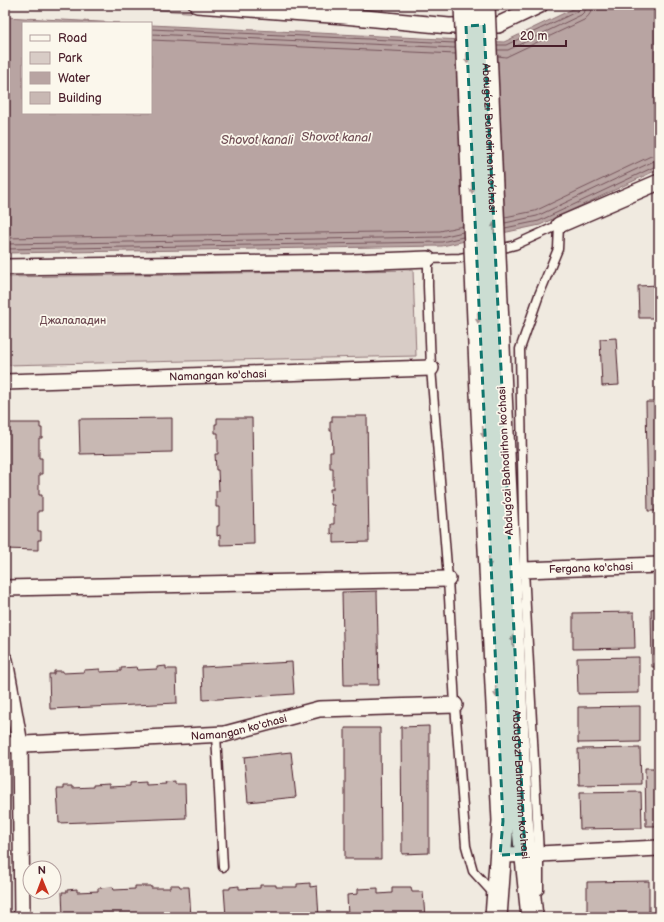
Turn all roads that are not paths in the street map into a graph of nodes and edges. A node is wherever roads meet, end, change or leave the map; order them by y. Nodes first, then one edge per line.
1 (197, 5) edge
2 (465, 5) edge
3 (484, 5) edge
4 (540, 5) edge
5 (659, 182) edge
6 (559, 225) junction
7 (428, 260) junction
8 (5, 266) edge
9 (431, 368) junction
10 (5, 382) edge
11 (659, 565) edge
12 (524, 570) junction
13 (448, 579) junction
14 (5, 588) edge
15 (5, 660) edge
16 (455, 705) junction
17 (216, 734) junction
18 (20, 744) junction
19 (5, 745) edge
20 (659, 848) edge
21 (532, 854) junction
22 (500, 855) junction
23 (223, 867) dead end
24 (497, 907) edge
25 (22, 917) edge
26 (532, 917) edge
27 (538, 917) edge

1 - 4 street
2 -> 22 main road, Abdug’ozi Bahodirhon ko’chasi, bridge
21 -> 3 main road, Abdug’ozi Bahodirhon ko’chasi, bridge
5 - 6 street
6 - 7 lane
6 - 12 lane
7 - 8 street
7 - 9 lane
9 - 10 street, Namangan ko'chasi
9 - 13 lane
11 - 12 street, Fergana ko'chasi
12 - 21 lane
13 - 14 street
13 - 16 lane
15 - 18 street
16 - 17 street, Namangan ko'chasi
16 - 24 lane
17 - 18 street, Namangan ko'chasi
17 - 23 lane
18 - 19 street, Namangan ko'chasi
18 - 25 street
20 - 21 street
21 - 22 street
21 - 26 main road, Abdug’ozi Bahodirhon ko’chasi
21 - 27 lane
22 - 24 main road, Abdug’ozi Bahodirhon ko’chasi

